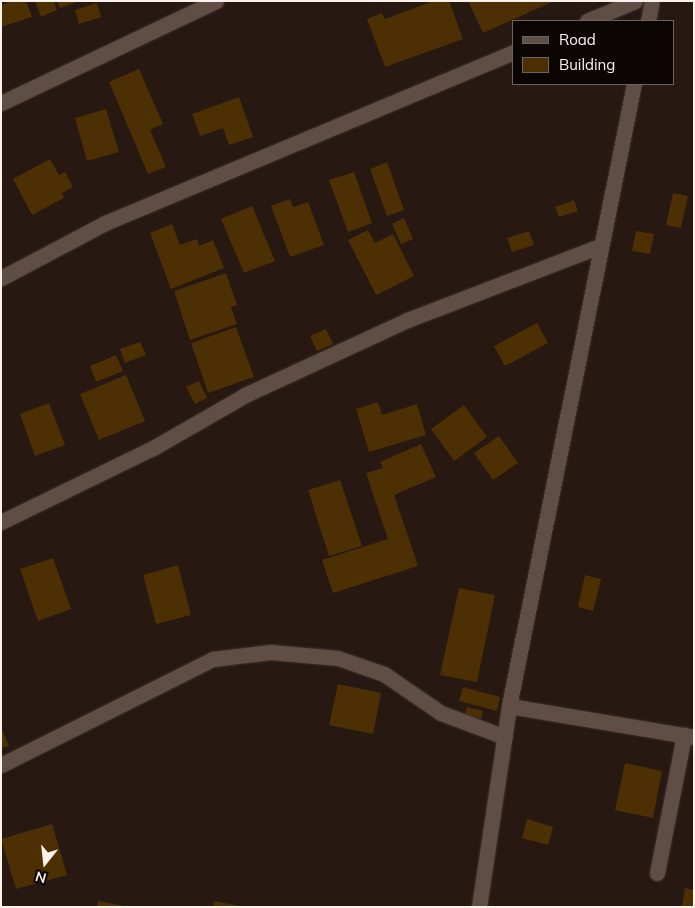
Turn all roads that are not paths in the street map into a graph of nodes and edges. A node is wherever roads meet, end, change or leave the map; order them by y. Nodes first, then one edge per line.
1 (216, 1) edge
2 (635, 1) edge
3 (652, 1) edge
4 (589, 20) edge
5 (648, 20) edge
6 (512, 53) edge
7 (634, 85) edge
8 (1, 103) edge
9 (600, 246) junction
10 (1, 278) edge
11 (1, 522) edge
12 (509, 706) junction
13 (689, 736) edge
14 (505, 737) junction
15 (1, 764) edge
16 (657, 873) dead end
17 (479, 907) edge

1 - 8 street
2 - 4 street
3 - 5 street
6 - 10 street
7 - 9 street
9 - 11 street
9 - 12 street
12 - 13 street
12 - 14 street
13 - 16 street
14 - 15 street
14 - 17 street

